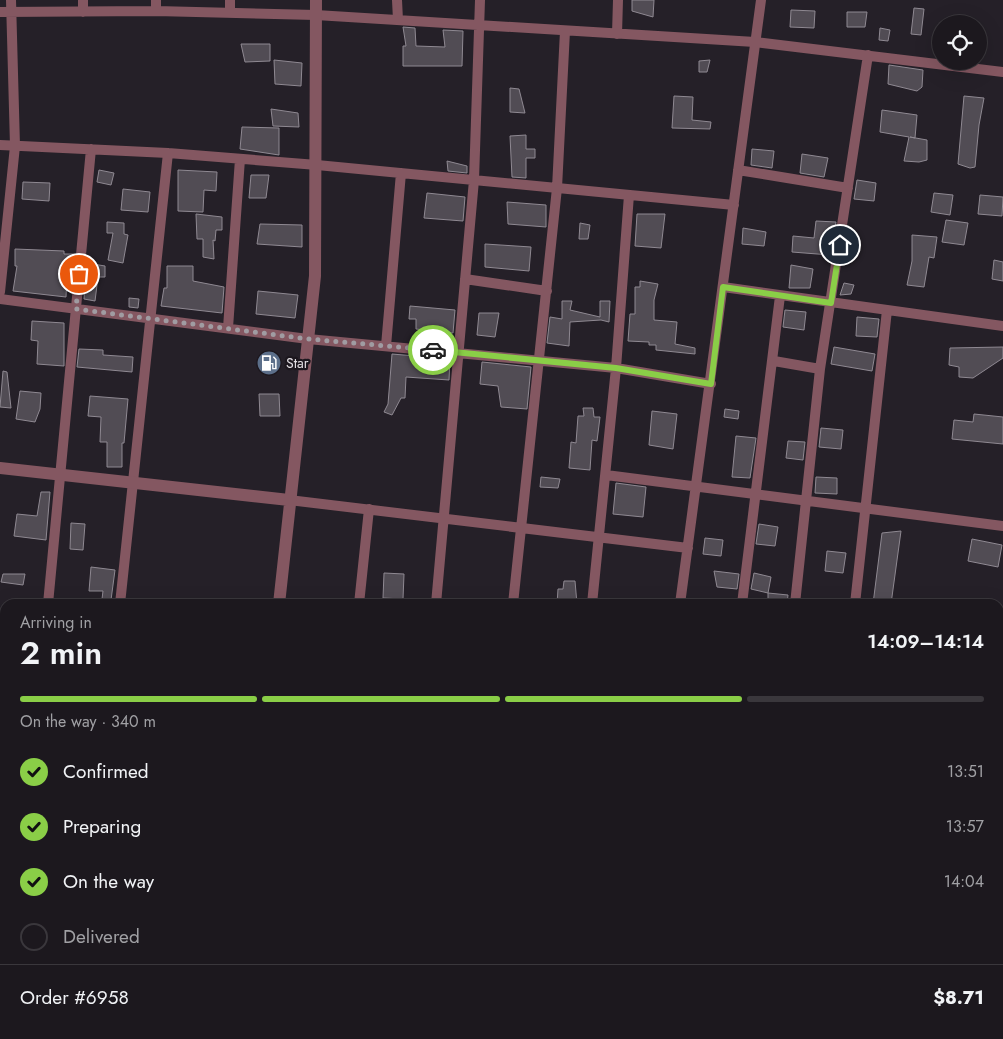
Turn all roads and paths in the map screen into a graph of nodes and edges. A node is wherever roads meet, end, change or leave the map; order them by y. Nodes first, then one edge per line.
1 (10, 0) edge
2 (83, 0) edge
3 (156, 0) edge
4 (230, 0) edge
5 (316, 0) edge
6 (398, 0) edge
7 (480, 0) edge
8 (618, 0) edge
9 (761, 0) edge
10 (156, 11) junction
11 (5, 12) edge
12 (84, 12) junction
13 (230, 13) junction
14 (316, 15) junction
15 (398, 20) junction
16 (480, 25) junction
17 (565, 31) junction
18 (617, 34) junction
19 (755, 42) junction
20 (868, 55) junction
21 (1003, 72) edge
22 (0, 145) edge
23 (15, 146) junction
24 (91, 149) junction
25 (168, 153) junction
26 (240, 159) junction
27 (317, 165) junction
28 (738, 170) junction
29 (401, 173) junction
30 (474, 180) junction
31 (556, 188) junction
32 (848, 188) junction
33 (629, 195) junction
34 (734, 205) junction
35 (465, 279) junction
36 (723, 287) junction
37 (547, 291) junction
38 (0, 292) edge
39 (780, 296) junction
40 (0, 299) edge
41 (831, 303) junction
42 (76, 309) junction
43 (887, 310) junction
44 (150, 318) junction
45 (1003, 326) edge
46 (228, 328) junction
47 (308, 339) junction
48 (386, 346) junction
49 (459, 353) junction
50 (540, 361) junction
51 (774, 361) junction
52 (616, 368) junction
53 (820, 369) junction
54 (711, 384) junction
55 (0, 468) edge
56 (61, 474) junction
57 (606, 475) junction
58 (132, 482) junction
59 (696, 486) junction
60 (757, 495) junction
61 (290, 500) junction
62 (807, 501) junction
63 (369, 509) junction
64 (867, 509) junction
65 (444, 518) junction
66 (1003, 526) edge
67 (522, 527) junction
68 (600, 536) junction
69 (688, 548) junction
70 (48, 599) edge
71 (120, 599) edge
72 (280, 599) edge
73 (359, 599) edge
74 (436, 599) edge
75 (514, 599) edge
76 (593, 599) edge
77 (681, 599) edge
78 (743, 599) edge
79 (796, 599) edge
80 (856, 599) edge

1 - 11 street
2 - 12 street
3 - 10 street
4 - 13 street
5 - 14 street
6 - 15 street
7 - 16 street
8 - 18 street
9 - 19 street
10 - 12 street
10 - 13 street
11 - 12 street
11 - 23 street
13 - 14 street
14 - 15 street
14 - 27 street
15 - 16 street
16 - 17 street
16 - 30 street
17 - 18 street
17 - 31 street
18 - 19 street
19 - 20 street
19 - 28 street
20 - 21 street
20 - 32 street
22 - 23 street
23 - 24 street
23 - 38 street
24 - 25 street
24 - 42 street
25 - 26 street
25 - 44 street
26 - 27 street
26 - 46 street
27 - 29 street
27 - 47 street
28 - 32 street
28 - 34 street
29 - 30 street
29 - 48 street
30 - 31 street
30 - 35 street
31 - 33 street
31 - 37 street
32 - 41 street
33 - 34 street
33 - 52 street
34 - 36 street
35 - 37 street
35 - 49 street
36 - 39 street
36 - 54 street
37 - 50 street
39 - 41 street
39 - 51 street
40 - 42 street
41 - 43 street
41 - 53 street
42 - 44 street
42 - 56 street
43 - 45 street
43 - 64 street
44 - 46 street
44 - 58 street
46 - 47 street
47 - 48 street
47 - 61 street
48 - 49 street
49 - 50 street
49 - 65 street
50 - 52 street
50 - 67 street
51 - 53 street
51 - 60 street
52 - 54 street
52 - 57 street
53 - 62 street
54 - 59 street
55 - 56 street
56 - 58 street
56 - 70 street
57 - 59 street
57 - 68 street
58 - 61 street
58 - 71 street
59 - 60 street
59 - 69 street
60 - 62 street
60 - 78 street
61 - 63 street
61 - 72 street
62 - 64 street
62 - 79 street
63 - 65 street
63 - 73 street
64 - 66 street
64 - 80 street
65 - 67 street
65 - 74 street
67 - 68 street
67 - 75 street
68 - 69 street
68 - 76 street
69 - 77 street

